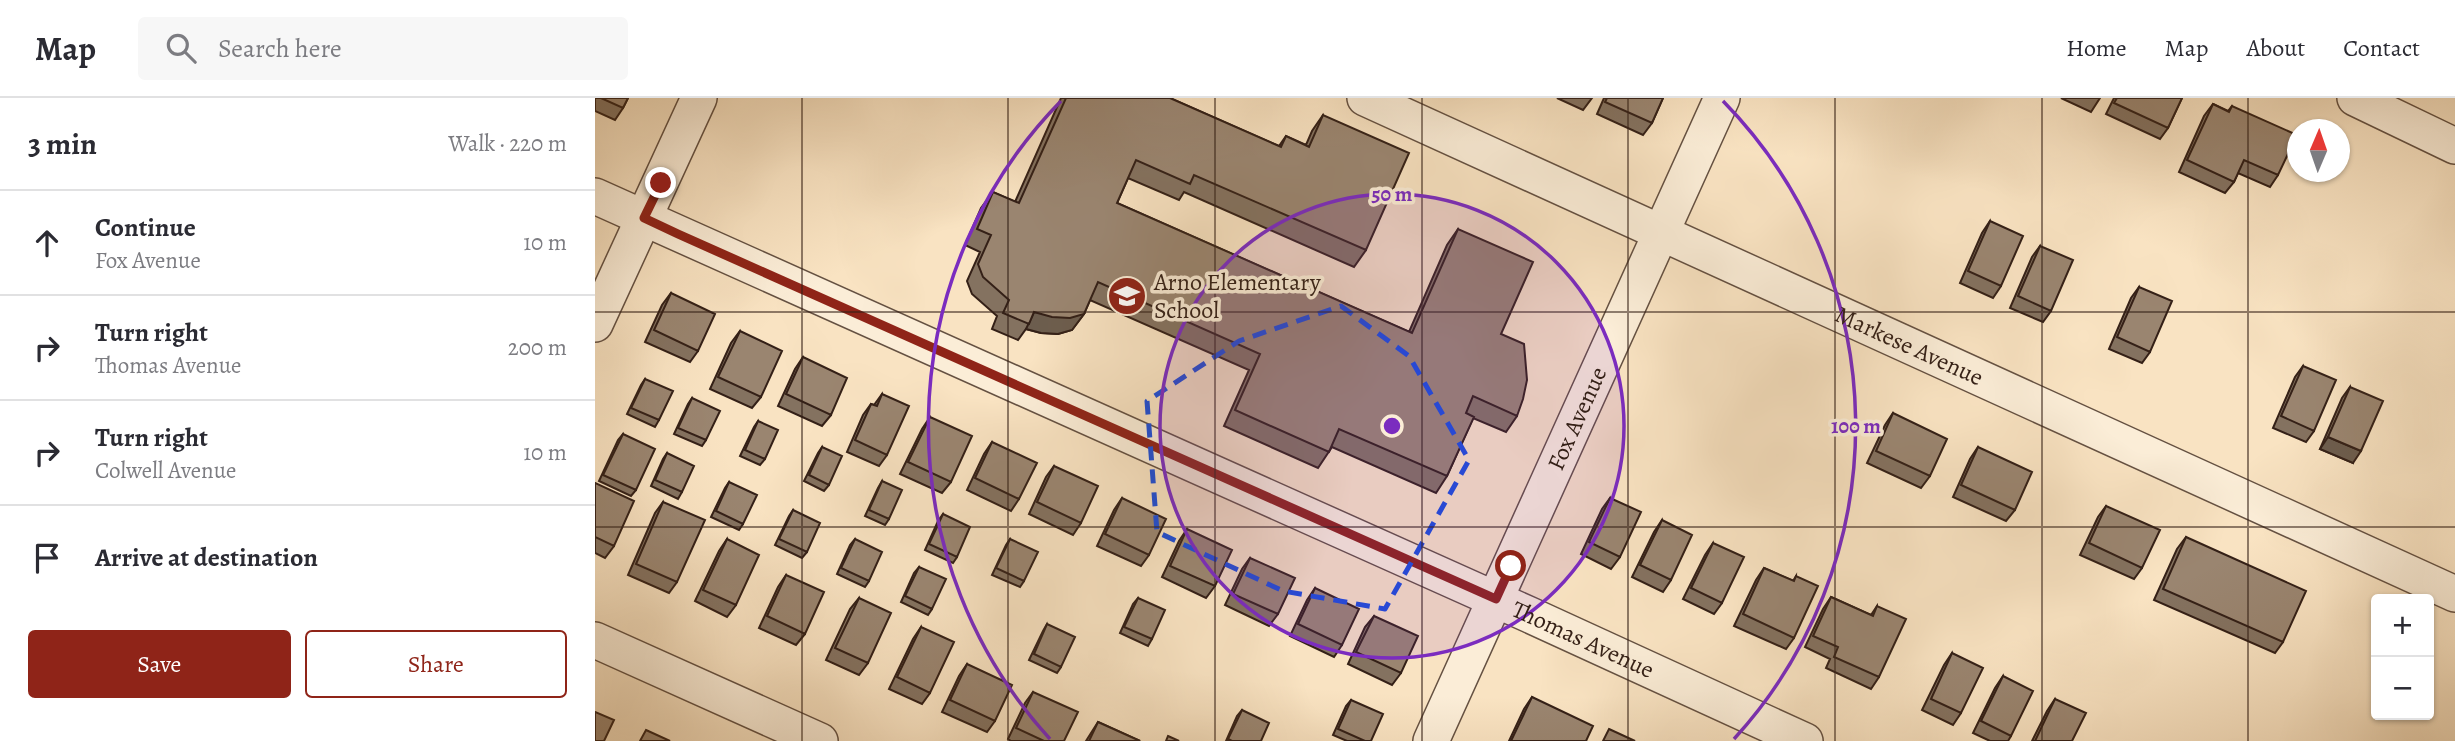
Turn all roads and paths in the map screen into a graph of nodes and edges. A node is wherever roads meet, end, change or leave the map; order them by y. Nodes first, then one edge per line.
1 (699, 98) edge
2 (1365, 98) edge
3 (1722, 98) edge
4 (2355, 98) edge
5 (2455, 146) edge
6 (595, 196) edge
7 (644, 218) junction
8 (1662, 232) junction
9 (595, 324) edge
10 (2455, 594) edge
11 (1496, 599) junction
12 (595, 640) edge
13 (820, 741) edge
14 (1431, 741) edge
15 (1805, 741) edge

1 - 7 street
2 - 8 street, Markese Avenue
3 - 8 street, Fox Avenue
4 - 5 street
6 - 7 street, Thomas Avenue
7 - 9 street
7 - 11 street, Thomas Avenue
8 - 10 street, Markese Avenue
8 - 11 street, Fox Avenue
11 - 14 street, Fox Avenue
11 - 15 street, Thomas Avenue
12 - 13 street

